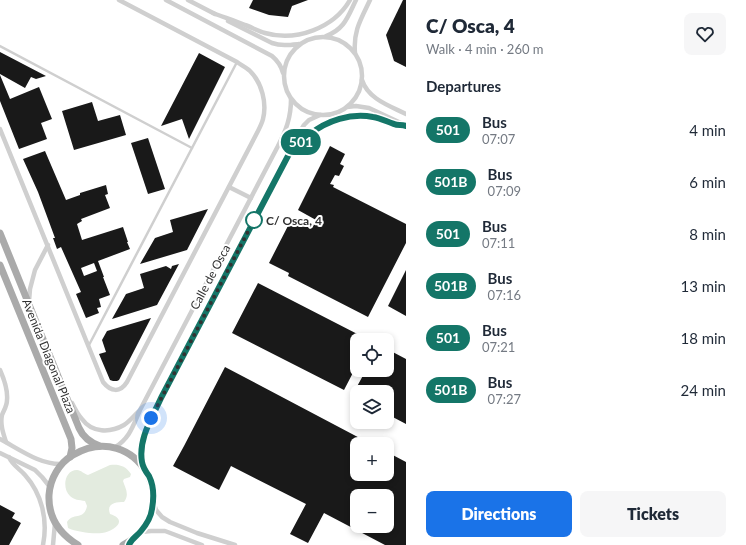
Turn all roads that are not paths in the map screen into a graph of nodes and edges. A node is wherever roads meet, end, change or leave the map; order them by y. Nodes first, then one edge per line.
1 (119, 0) edge
2 (166, 0) edge
3 (188, 0) edge
4 (350, 0) edge
5 (356, 0) edge
6 (370, 0) edge
7 (213, 13) junction
8 (325, 36) junction
9 (299, 44) junction
10 (0, 46) edge
11 (355, 53) junction
12 (237, 62) junction
13 (283, 75) junction
14 (362, 80) junction
15 (291, 99) junction
16 (347, 107) junction
17 (406, 114) edge
18 (320, 115) junction
19 (405, 125) edge
20 (0, 129) edge
21 (192, 148) junction
22 (289, 154) junction
23 (229, 188) junction
24 (251, 198) junction
25 (0, 233) edge
26 (48, 245) junction
27 (0, 265) edge
28 (29, 305) junction
29 (88, 346) junction
30 (0, 370) edge
31 (62, 386) junction
32 (140, 410) junction
33 (1, 416) edge
34 (0, 439) edge
35 (6, 442) junction
36 (100, 446) junction
37 (114, 448) junction
38 (0, 453) edge
39 (9, 457) junction
40 (70, 457) junction
41 (62, 464) junction
42 (143, 467) junction
43 (50, 488) junction
44 (153, 500) junction
45 (56, 523) junction
46 (141, 532) junction
47 (128, 544) edge
48 (43, 545) edge
49 (53, 545) edge
50 (78, 545) edge
51 (202, 545) edge
52 (235, 545) edge

1 - 12 street
2 - 13 street
3 - 7 street
4 - 7 street
5 - 8 street
6 - 11 street
7 - 9 street
8 - 9 street
8 - 11 street
9 - 13 street
10 - 21 lane
11 - 14 street
12 - 21 lane
12 - 23 street
13 - 15 street
14 - 16 street
14 - 17 street
15 - 18 street
15 - 24 street, Calle de Osca
16 - 18 street
16 - 19 street
18 - 22 street, Calle de Osca
19 - 22 street
20 - 26 street
21 - 29 lane
22 - 42 street, Calle de Osca
23 - 24 street
23 - 29 street
24 - 32 street, Calle de Osca
25 - 28 main road, Avenida Diagonal Plaza
26 - 28 street, Avenida Diagonal Plaza
26 - 29 street
27 - 40 main road, Avenida Diagonal Plaza
28 - 31 main road, Avenida Diagonal Plaza
30 - 33 street
31 - 32 street
31 - 36 main road, Avenida Diagonal Plaza
32 - 37 street, Calle de Osca
33 - 35 street
34 - 35 street
35 - 41 street
36 - 37 main road
36 - 40 main road
37 - 42 main road
38 - 39 street
39 - 43 street
39 - 48 street
40 - 41 main road
41 - 43 main road
42 - 44 main road
43 - 45 main road
44 - 46 main road
44 - 52 street
45 - 49 street
45 - 50 main road
46 - 47 main road
46 - 51 street

